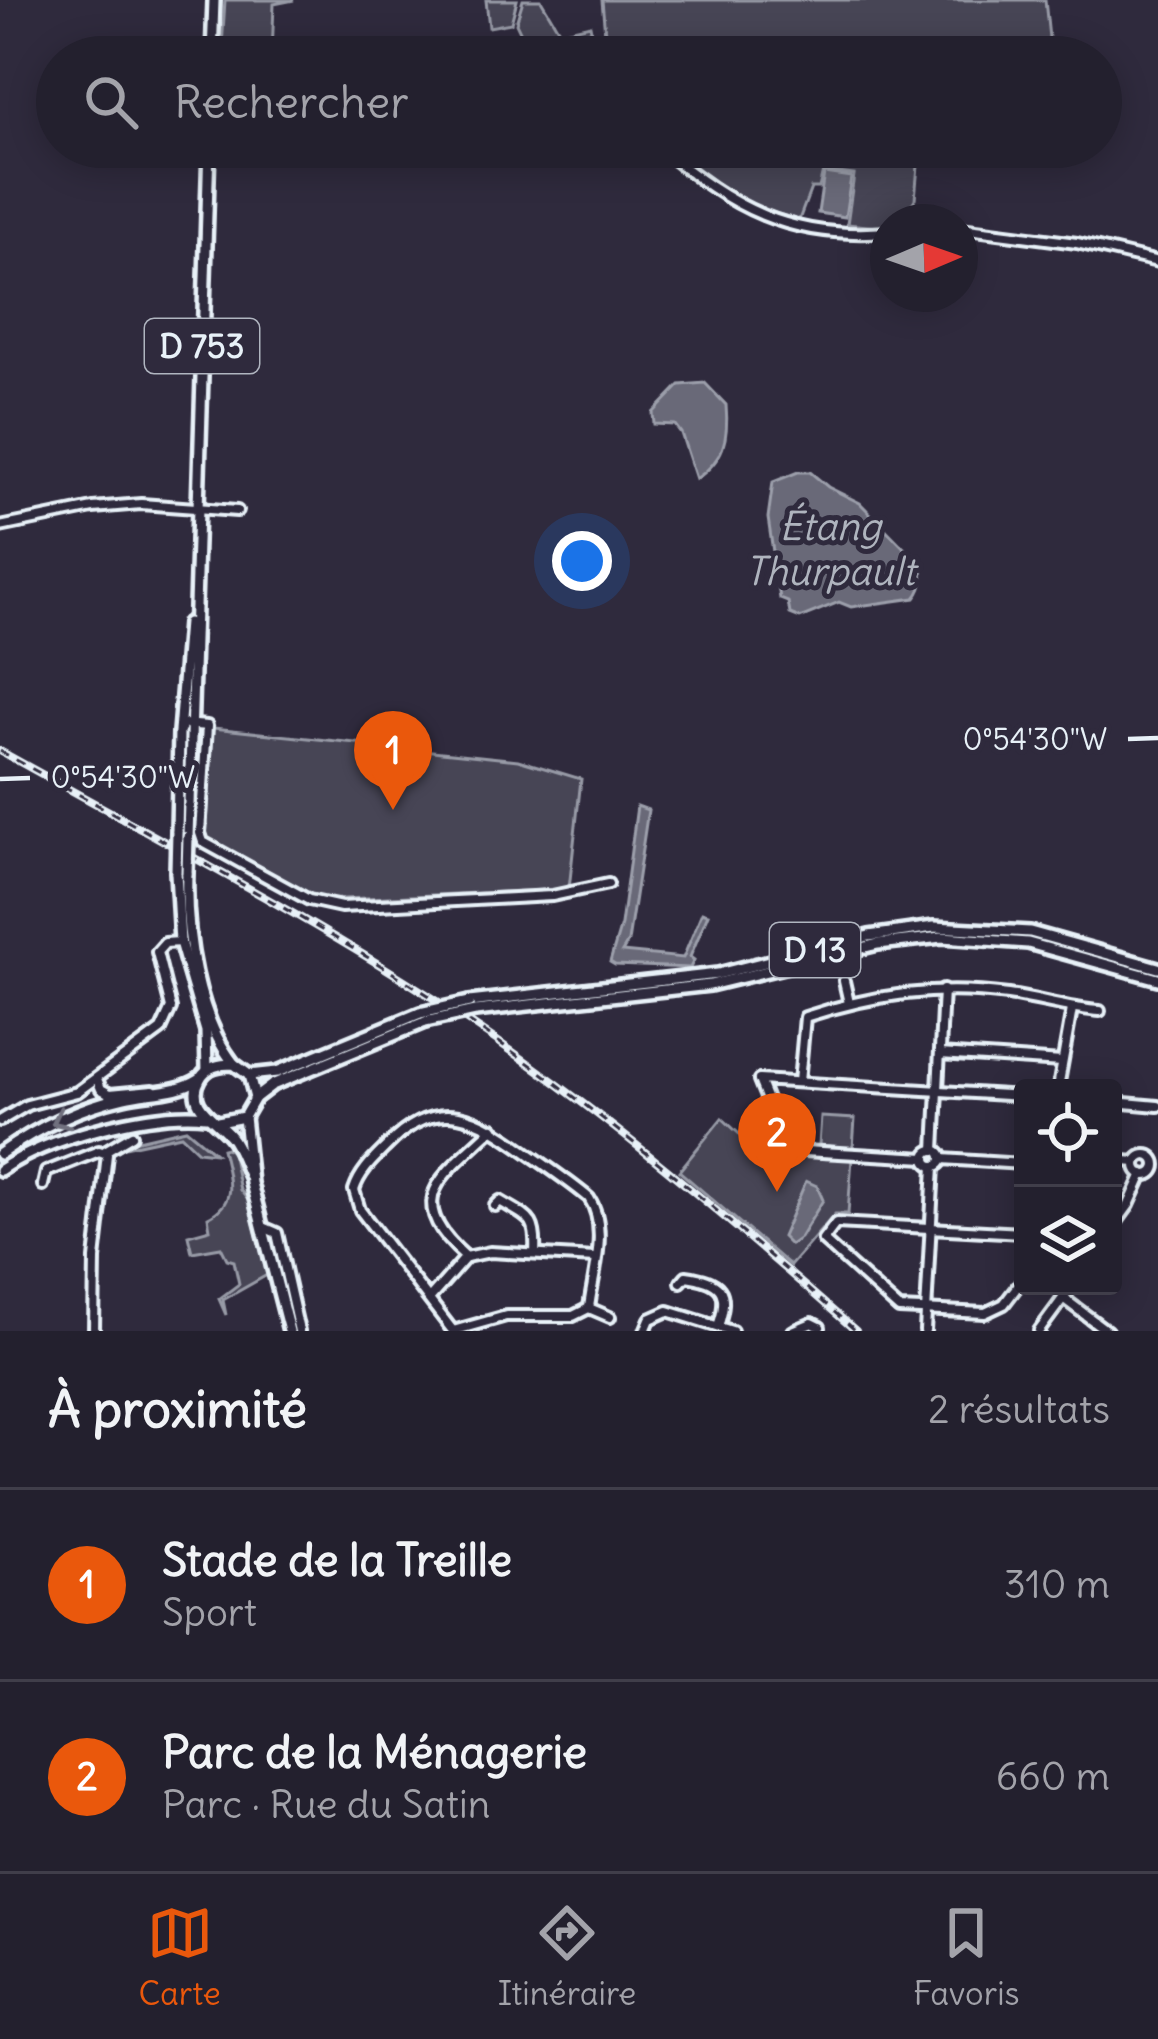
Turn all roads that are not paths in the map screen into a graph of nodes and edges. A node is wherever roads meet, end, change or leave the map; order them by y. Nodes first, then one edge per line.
1 (214, 0) edge
2 (213, 36) edge
3 (208, 168) edge
4 (686, 168) edge
5 (978, 230) edge
6 (870, 234) edge
7 (1158, 262) edge
8 (197, 509) junction
9 (237, 511) dead end
10 (0, 527) edge
11 (196, 546) junction
12 (192, 724) junction
13 (179, 732) junction
14 (182, 835) junction
15 (181, 873) junction
16 (608, 884) dead end
17 (180, 942) junction
18 (1158, 968) edge
19 (1158, 979) edge
20 (844, 981) dead end
21 (944, 990) junction
22 (849, 1003) junction
23 (472, 1006) junction
24 (1072, 1009) junction
25 (1100, 1011) dead end
26 (423, 1017) junction
27 (940, 1054) junction
28 (1062, 1062) junction
29 (234, 1064) junction
30 (203, 1075) junction
31 (249, 1075) junction
32 (97, 1079) junction
33 (1059, 1079) edge
34 (799, 1082) junction
35 (158, 1091) junction
36 (938, 1091) junction
37 (1014, 1095) edge
38 (255, 1098) junction
39 (1122, 1103) edge
40 (1158, 1106) edge
41 (244, 1117) junction
42 (212, 1119) junction
43 (0, 1121) edge
44 (493, 1128) junction
45 (133, 1135) dead end
46 (105, 1151) junction
47 (0, 1154) edge
48 (1155, 1154) edge
49 (934, 1161) junction
50 (1122, 1161) edge
51 (1136, 1162) junction
52 (1014, 1164) edge
53 (0, 1170) edge
54 (1156, 1172) edge
55 (1143, 1174) junction
56 (250, 1175) junction
57 (43, 1185) dead end
58 (495, 1206) dead end
59 (1122, 1215) edge
60 (262, 1227) junction
61 (931, 1228) junction
62 (1014, 1233) edge
63 (535, 1254) junction
64 (466, 1256) junction
65 (596, 1258) junction
66 (681, 1282) dead end
67 (1014, 1291) edge
68 (1065, 1295) edge
69 (430, 1298) junction
70 (1063, 1298) junction
71 (589, 1308) junction
72 (926, 1310) junction
73 (610, 1317) dead end
74 (718, 1326) junction
75 (820, 1327) dead end
76 (645, 1328) edge
77 (94, 1331) edge
78 (289, 1331) edge
79 (299, 1331) edge
80 (453, 1331) edge
81 (732, 1331) edge
82 (793, 1331) edge
83 (925, 1331) edge
84 (1039, 1331) edge
85 (1107, 1331) edge

1 - 2 main road
3 - 8 main road, D 753
4 - 6 street
5 - 7 street
8 - 9 street
8 - 10 street
8 - 11 main road, D 753
11 - 12 main road, D 753
11 - 13 main road, D 753
12 - 13 street
12 - 14 main road, D 753
12 - 16 street
13 - 14 main road, D 753
14 - 15 main road, D 753, bridge
15 - 17 main road, D 753
15 - 29 main road, D 753
17 - 30 main road, D 753
17 - 32 street
18 - 23 main road, D 13
19 - 23 main road, D 13
20 - 22 street
21 - 22 street
21 - 24 street
21 - 27 street
22 - 34 street
23 - 26 main road, D 13, bridge
24 - 25 street
24 - 28 street
26 - 31 main road, D 13
26 - 38 main road, D 13
27 - 28 street
27 - 36 street
28 - 33 street
29 - 30 main road
29 - 31 main road
30 - 35 main road
30 - 42 main road
31 - 38 main road
32 - 35 street
32 - 43 street
34 - 36 street
34 - 49 street
35 -> 47 main road
36 - 37 street
36 - 49 street
38 - 41 main road
39 - 40 street
41 - 42 main road
41 - 56 main road
42 - 53 main road
42 - 56 main road
44 - 64 street
44 - 65 street
44 - 69 street
45 - 46 street
46 - 57 street
46 - 77 street
48 - 51 street
48 - 54 street
49 - 52 street
49 - 61 street
50 - 51 street
51 - 55 street
54 - 55 street
55 - 59 street
56 - 60 main road
58 - 63 street
60 - 78 main road
60 - 79 street
61 - 62 street
61 - 72 street
61 - 72 street
63 - 64 street
63 - 65 street
64 - 69 street
65 - 71 street
66 - 74 street
67 - 72 street
68 - 70 street
69 - 80 street
70 - 84 street
70 - 85 street
71 - 73 street
71 - 80 street
72 - 83 street
74 - 76 street
74 - 81 street
75 - 82 street

